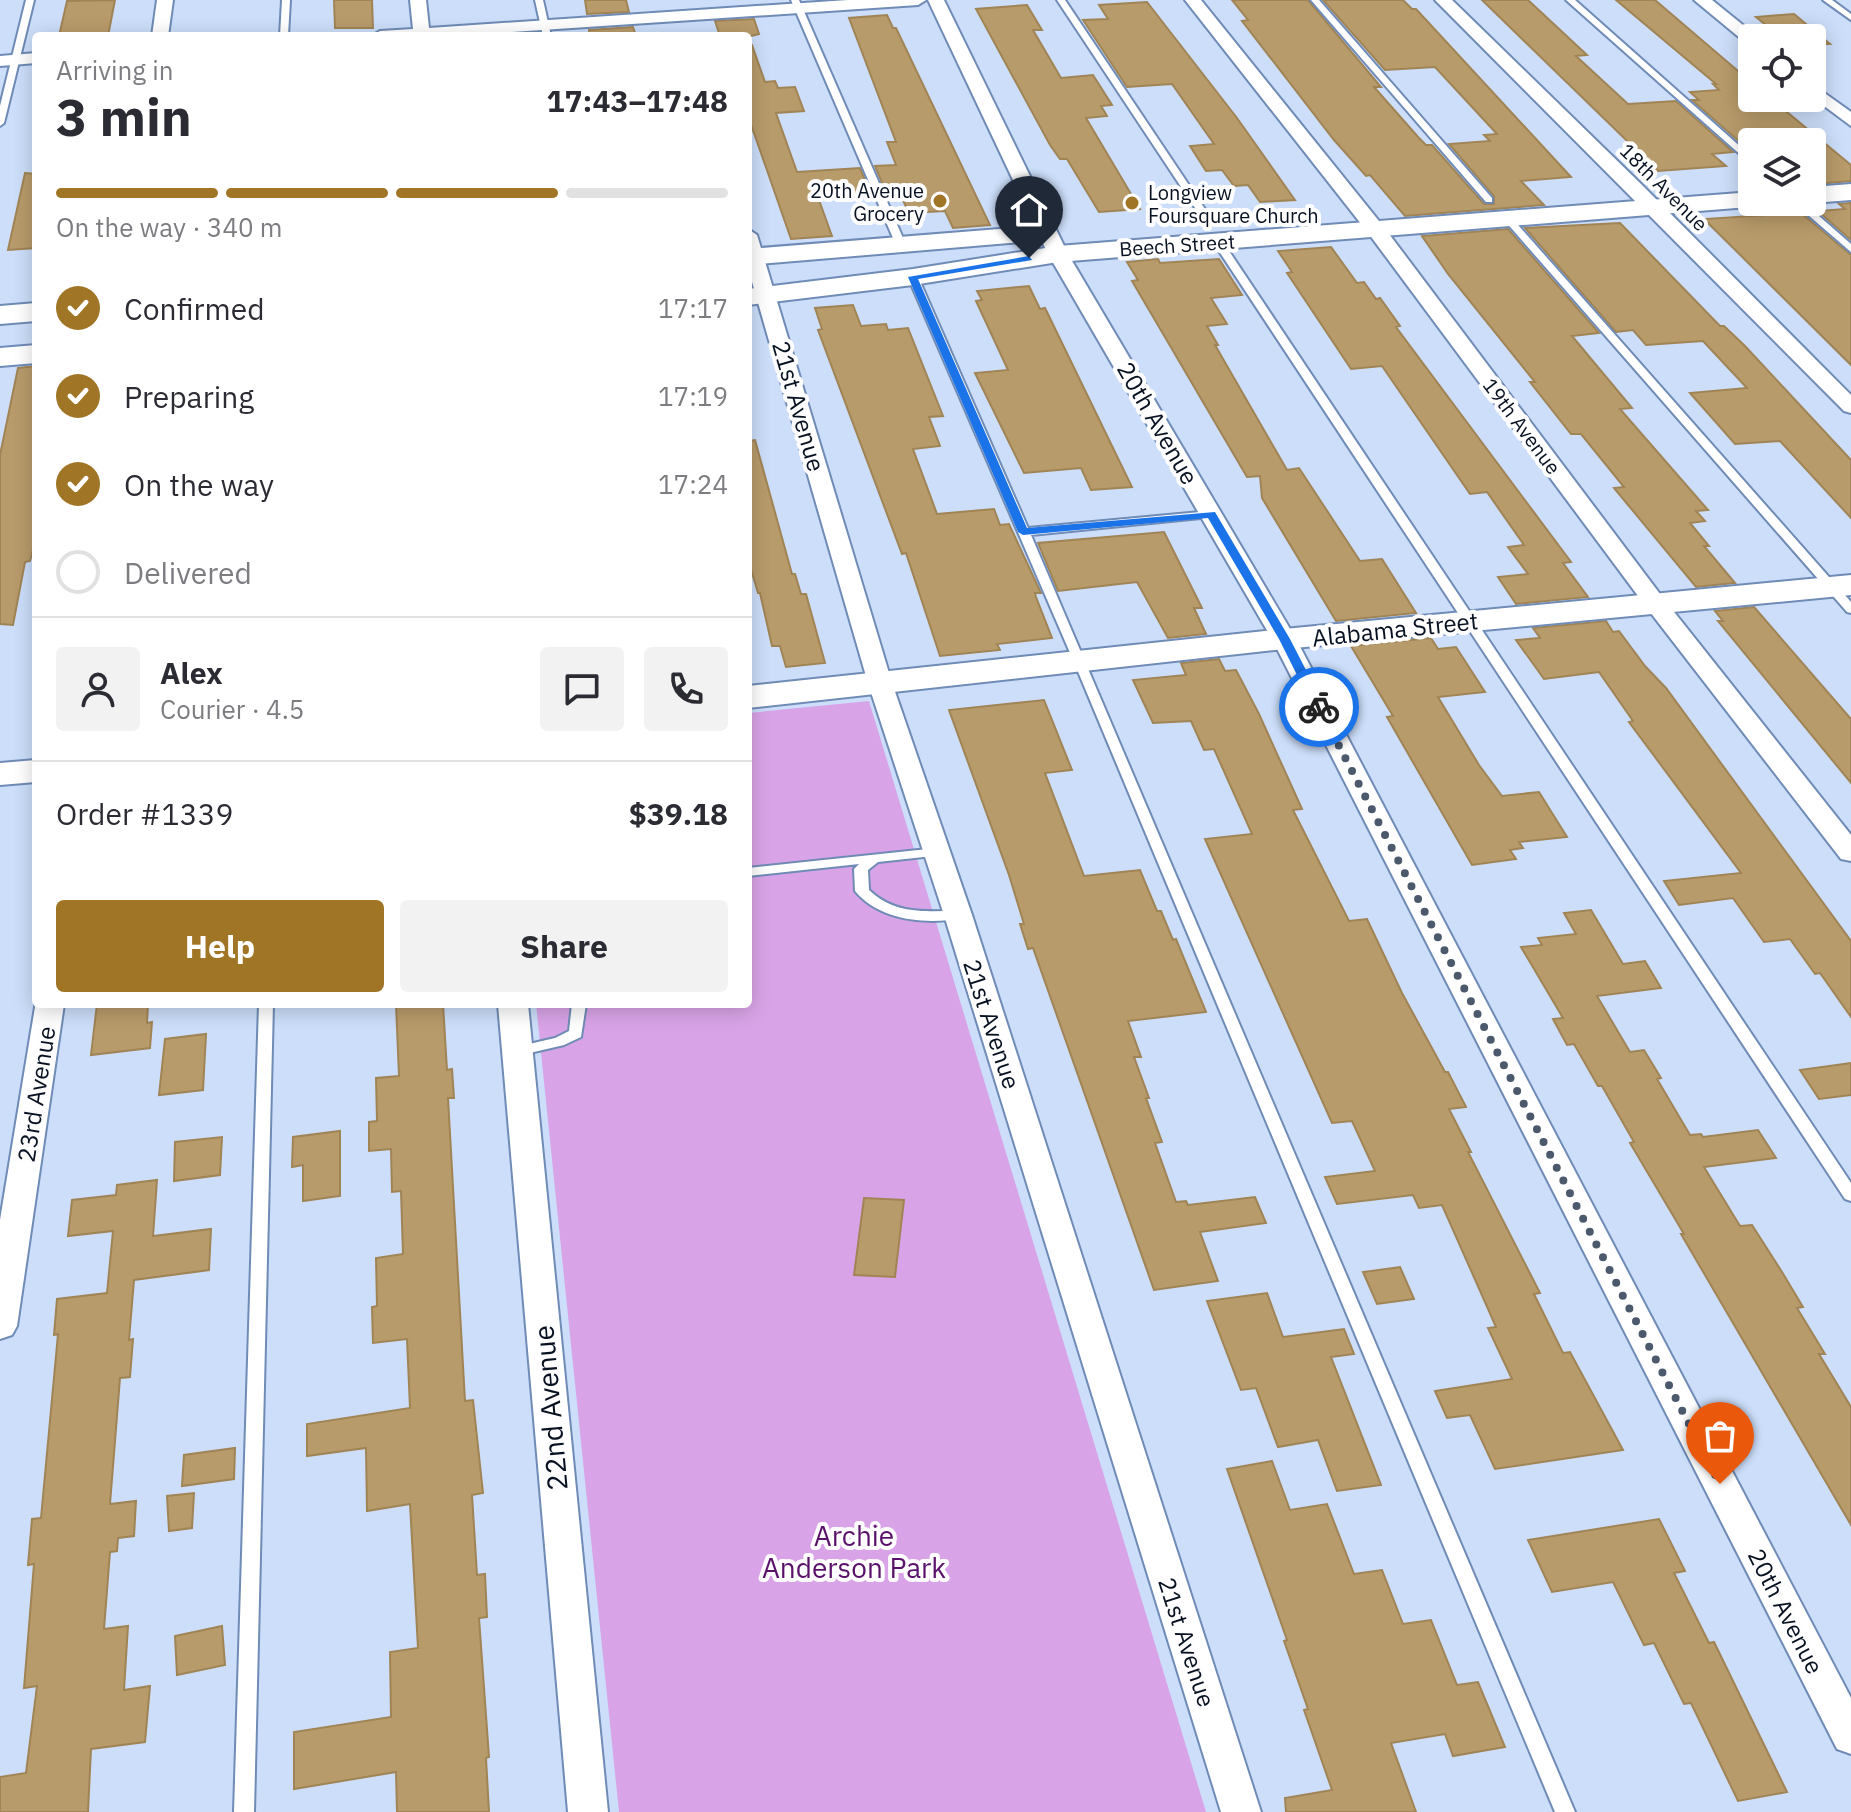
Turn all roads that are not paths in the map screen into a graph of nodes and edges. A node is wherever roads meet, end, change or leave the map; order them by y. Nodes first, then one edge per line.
1 (30, 0) edge
2 (165, 0) edge
3 (286, 0) edge
4 (418, 0) edge
5 (539, 0) edge
6 (918, 0) edge
7 (936, 0) edge
8 (1061, 0) edge
9 (1193, 0) edge
10 (1315, 0) edge
11 (1443, 0) edge
12 (1570, 0) edge
13 (1702, 0) edge
14 (1827, 0) edge
15 (797, 4) edge
16 (677, 8) edge
17 (1851, 18) edge
18 (1738, 29) edge
19 (546, 31) edge
20 (161, 32) edge
21 (284, 32) edge
22 (422, 32) edge
23 (515, 32) edge
24 (685, 32) edge
25 (32, 58) edge
26 (8, 60) edge
27 (1826, 100) edge
28 (1851, 121) edge
29 (0, 123) edge
30 (1738, 150) edge
31 (1851, 172) edge
32 (1826, 174) edge
33 (1738, 181) edge
34 (1851, 192) edge
35 (1826, 194) edge
36 (1645, 198) junction
37 (1489, 200) junction
38 (1738, 200) edge
39 (1814, 216) edge
40 (1508, 219) junction
41 (1368, 220) junction
42 (1213, 232) junction
43 (1053, 244) junction
44 (901, 245) junction
45 (1851, 249) edge
46 (752, 250) edge
47 (752, 263) edge
48 (913, 277) junction
49 (757, 296) edge
50 (32, 312) edge
51 (0, 315) edge
52 (32, 354) edge
53 (0, 357) edge
54 (1851, 407) edge
55 (1211, 514) junction
56 (1023, 532) junction
57 (1844, 593) edge
58 (1655, 603) junction
59 (1472, 621) junction
60 (1284, 639) junction
61 (1080, 662) junction
62 (880, 683) junction
63 (752, 697) edge
64 (32, 771) edge
65 (0, 774) edge
66 (937, 852) junction
67 (1851, 853) edge
68 (874, 858) junction
69 (752, 872) edge
70 (958, 915) junction
71 (48, 1008) edge
72 (266, 1008) edge
73 (513, 1008) edge
74 (579, 1008) edge
75 (517, 1051) junction
76 (1851, 1195) edge
77 (0, 1326) edge
78 (1851, 1737) edge
79 (244, 1812) edge
80 (588, 1812) edge
81 (1241, 1812) edge
82 (1565, 1812) edge

1 - 26 lane
2 - 20 street
3 - 21 lane
4 - 22 street
5 - 19 lane
6 - 15 street
7 - 43 street, 20th Avenue
8 - 42 lane
9 - 41 street, 19th Avenue
10 - 37 lane
11 - 36 street, 18th Avenue
12 - 30 lane
13 - 18 street
14 - 17 lane
15 - 16 street
15 - 44 lane
16 - 19 street
16 - 24 street
19 - 23 street
25 - 26 street
26 - 29 lane
27 - 28 street
31 - 32 street
33 - 36 street, Beech Street
34 - 35 street
36 - 37 street, Beech Street
36 - 38 street, Beech Street
36 - 40 street, Beech Street
36 - 54 street, 18th Avenue
37 - 41 street, Beech Street
39 - 45 lane
40 - 41 street, Beech Street
40 - 57 lane
41 - 42 street, Beech Street
41 - 58 street, 19th Avenue
42 - 43 street, Beech Street
42 - 59 lane
43 - 44 street, Beech Street
43 - 48 street, Beech Street
43 - 55 street, 20th Avenue
44 - 46 street, Beech Street
47 - 49 street, 21st Avenue
48 - 49 street, Beech Street
48 - 56 lane
49 - 62 street, 21st Avenue
50 - 51 street
52 - 53 street
55 - 56 lane
55 - 60 street, 20th Avenue
56 - 61 lane
57 - 58 street, Alabama Street
58 - 59 street, Alabama Street
58 - 67 street, 19th Avenue
59 - 60 street, Alabama Street
59 - 76 lane
60 - 61 street, Alabama Street
60 - 78 street, 20th Avenue
61 - 62 street, Alabama Street
61 - 82 lane
62 - 63 street, Alabama Street
62 - 66 street, 21st Avenue
64 - 65 street
66 - 68 lane
66 - 70 street, 21st Avenue
68 - 69 lane
68 - 70 lane
70 - 81 street, 21st Avenue
71 - 77 street, 23rd Avenue
72 - 79 lane
73 - 75 street, 22nd Avenue
74 - 75 lane
75 - 80 street, 22nd Avenue

